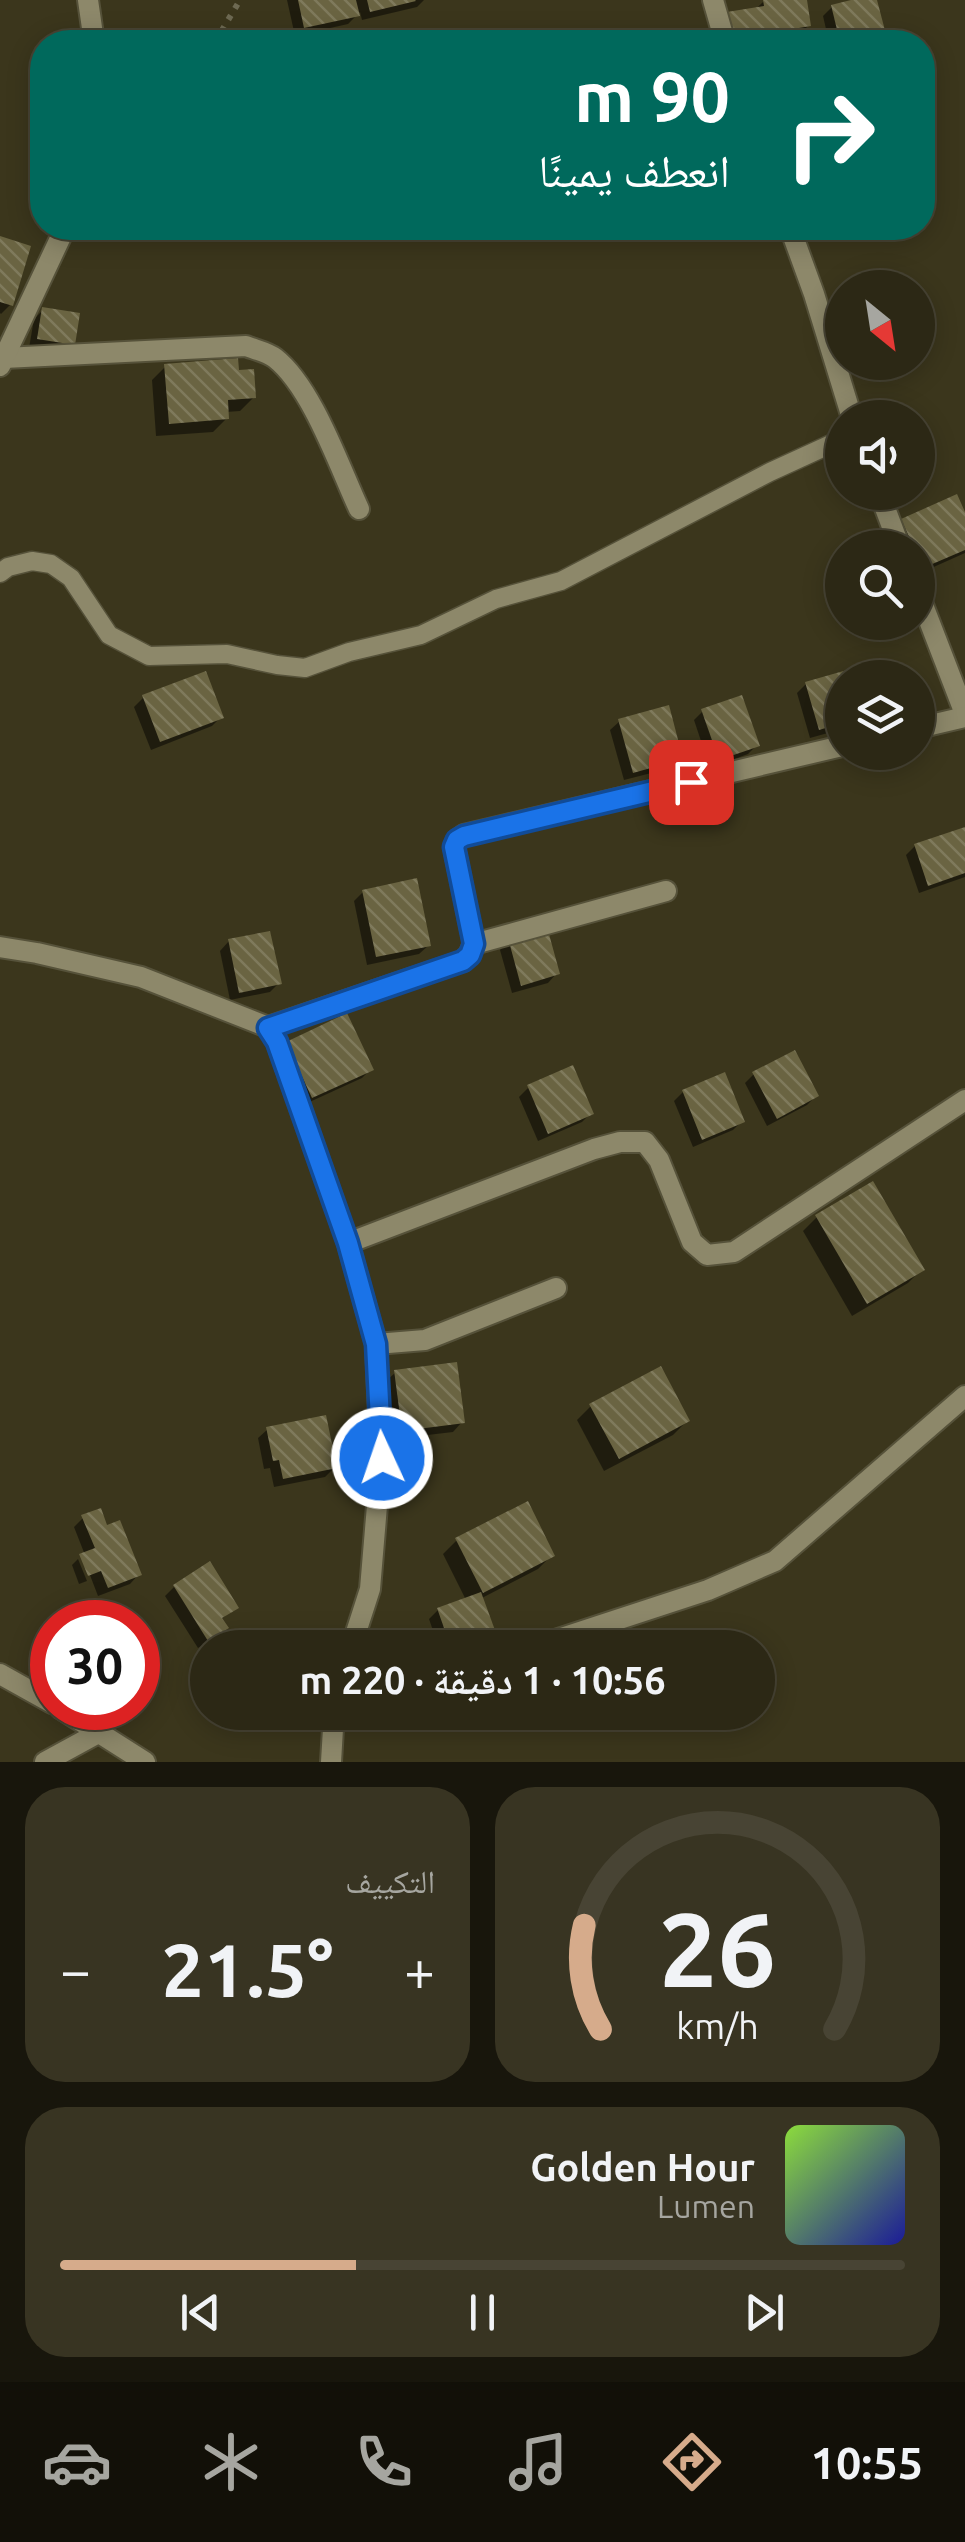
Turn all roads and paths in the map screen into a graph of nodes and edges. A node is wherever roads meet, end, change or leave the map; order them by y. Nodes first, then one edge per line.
1 (88, 0) edge
2 (240, 0) edge
3 (713, 0) edge
4 (92, 30) edge
5 (222, 30) edge
6 (722, 30) edge
7 (60, 240) edge
8 (794, 240) edge
9 (2, 362) edge
10 (846, 400) edge
11 (825, 447) edge
12 (359, 510) dead end
13 (0, 572) edge
14 (935, 636) edge
15 (965, 715) edge
16 (935, 723) edge
17 (825, 750) edge
18 (666, 891) dead end
19 (474, 944) junction
20 (0, 947) edge
21 (268, 1028) junction
22 (965, 1100) edge
23 (348, 1243) junction
24 (556, 1288) dead end
25 (376, 1344) junction
26 (965, 1396) edge
27 (357, 1630) edge
28 (587, 1630) edge
29 (0, 1674) edge
30 (30, 1691) edge
31 (97, 1730) edge
32 (333, 1730) edge
33 (100, 1732) junction
34 (45, 1762) edge
35 (145, 1762) edge
36 (332, 1762) edge

1 - 4 street
2 - 5 path
3 - 6 street
7 - 9 street
8 - 10 street
9 - 12 street
11 - 13 lane
14 - 15 street
15 - 16 street
17 - 19 street
18 - 19 street
19 - 21 street
20 - 21 street
21 - 23 street
22 - 23 street
23 - 25 street
24 - 25 street
25 - 27 street
26 - 28 street
29 - 30 street
31 - 33 street
32 - 36 street
33 - 34 street
33 - 35 street

